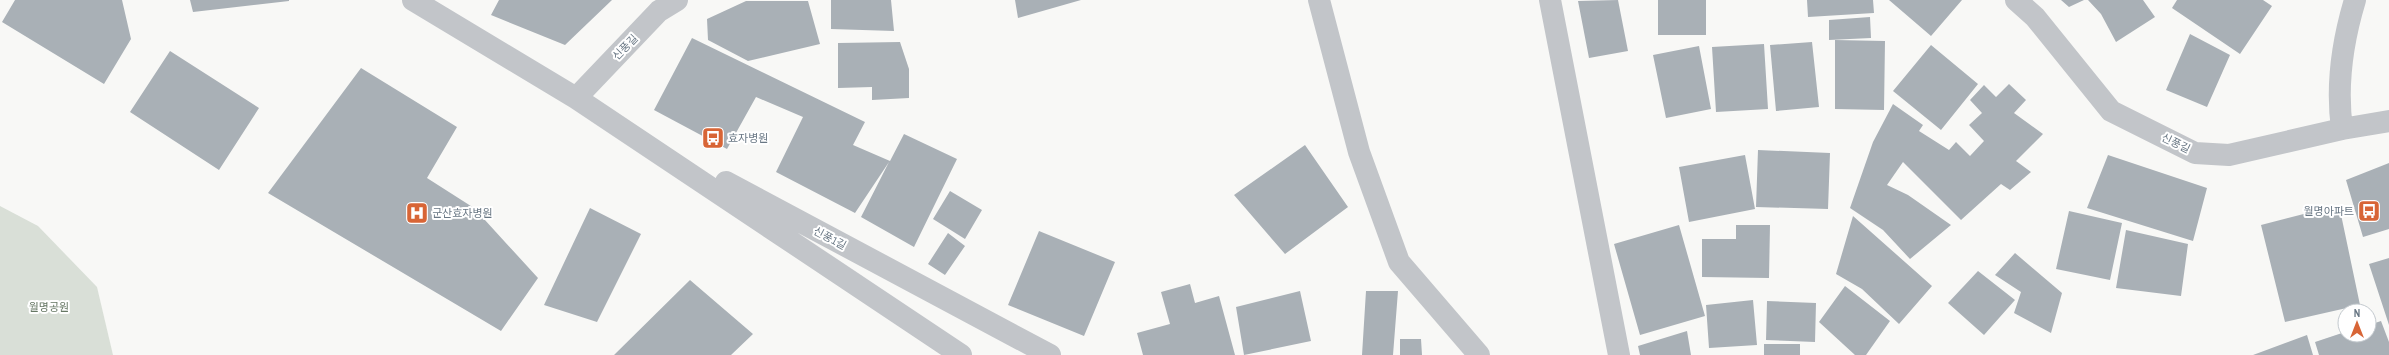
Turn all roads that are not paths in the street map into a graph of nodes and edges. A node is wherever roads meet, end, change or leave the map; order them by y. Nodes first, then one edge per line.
1 (413, 0) edge
2 (677, 0) edge
3 (1320, 0) edge
4 (1550, 0) edge
5 (2016, 0) edge
6 (2355, 0) edge
7 (576, 98) junction
8 (610, 120) junction
9 (2389, 121) edge
10 (2342, 129) junction
11 (961, 355) edge
12 (1050, 355) edge
13 (1479, 355) edge
14 (1619, 355) edge

1 - 7 street
2 - 7 street, 신풍길
3 - 13 street
4 - 14 street
5 - 10 street, 신풍길
6 - 10 street
7 - 8 street
8 - 11 street
8 - 12 street, 신풍1길
9 - 10 street, 신풍길

